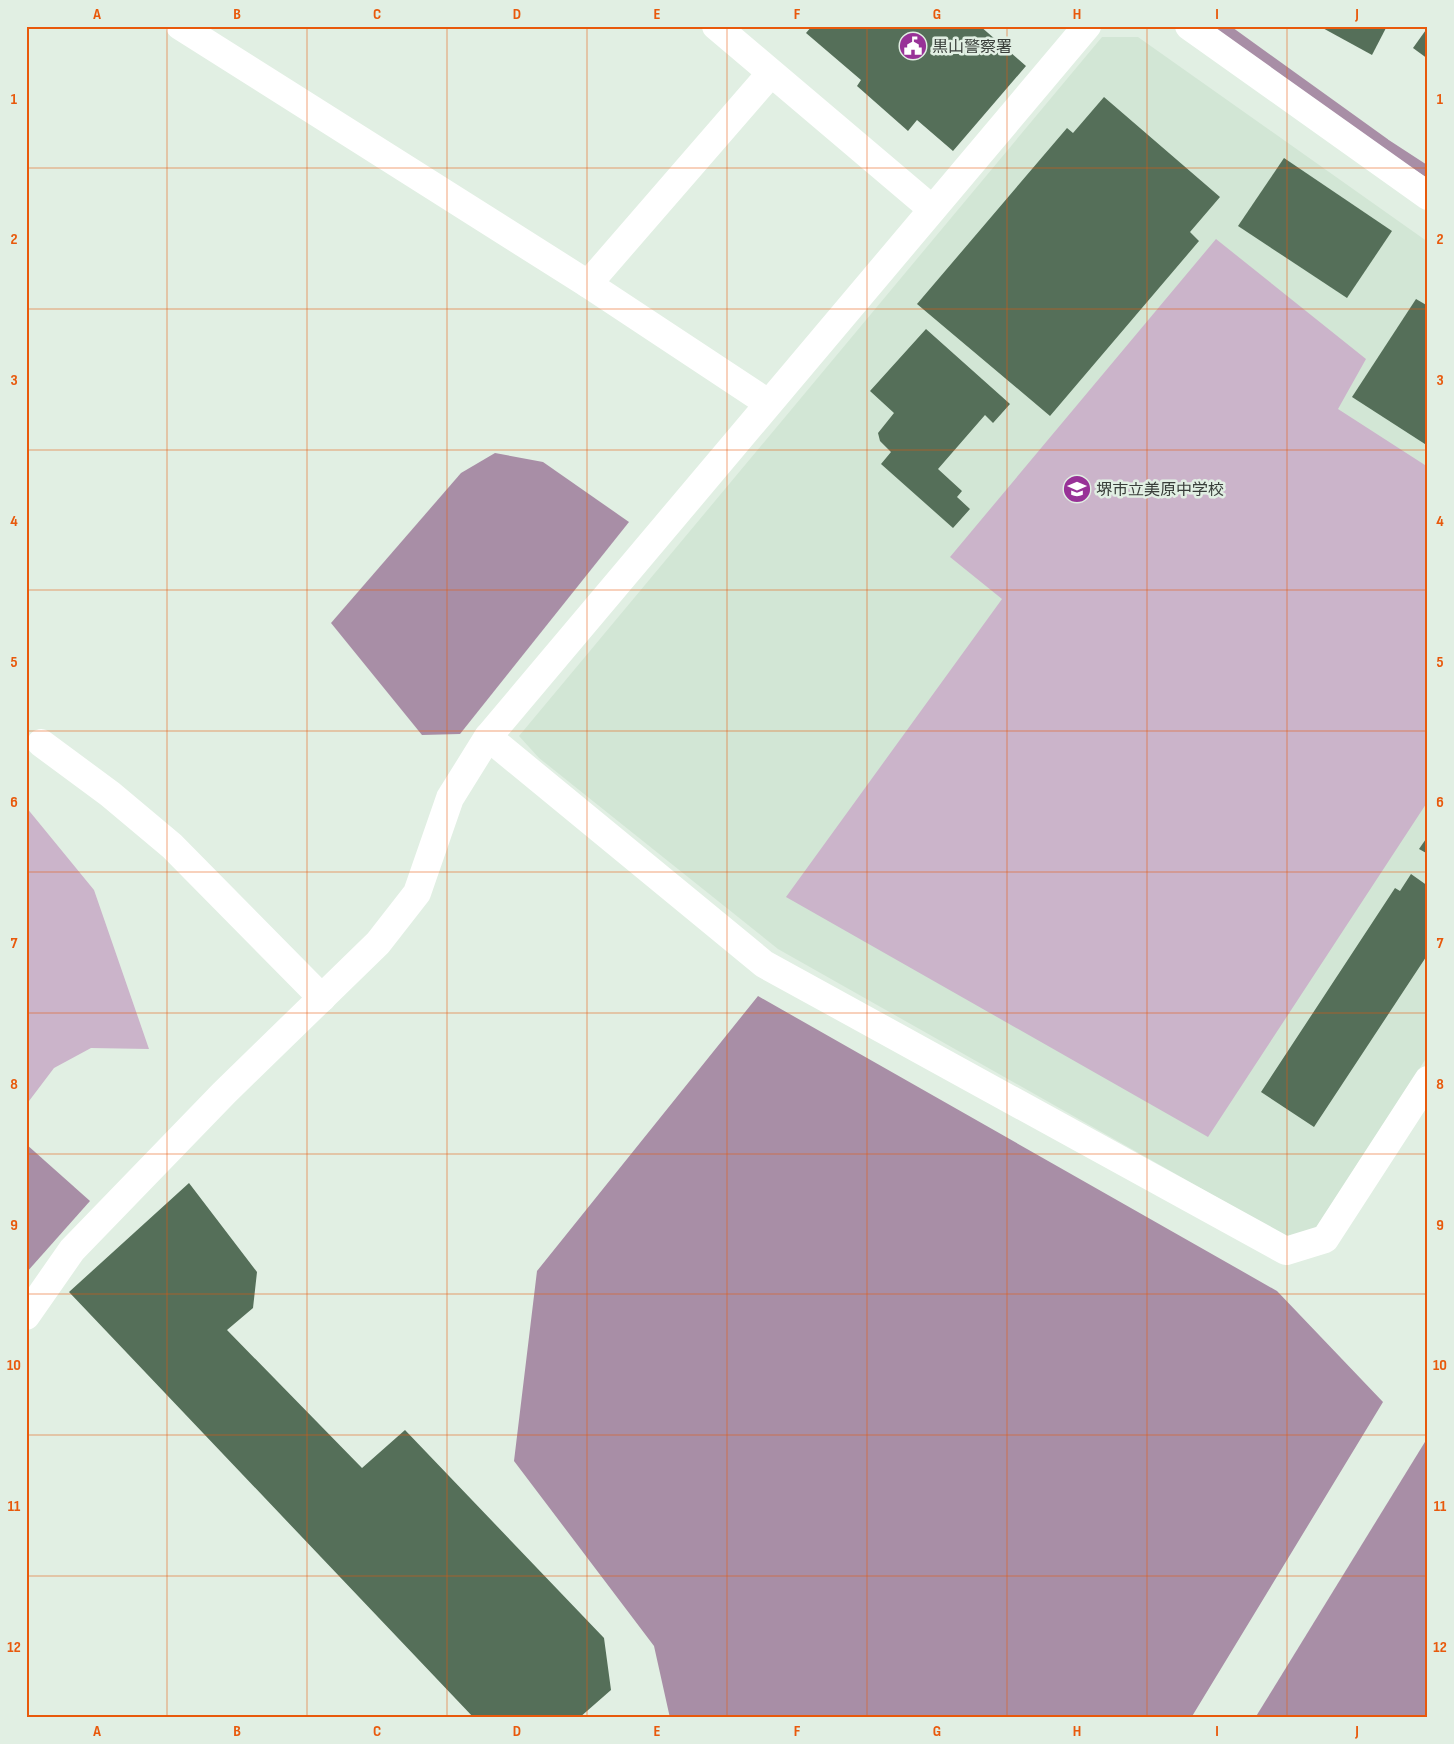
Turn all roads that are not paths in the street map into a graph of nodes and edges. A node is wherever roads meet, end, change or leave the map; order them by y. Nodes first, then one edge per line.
1 (180, 26) edge
2 (716, 26) edge
3 (1087, 26) edge
4 (1190, 26) edge
5 (771, 73) junction
6 (1428, 196) edge
7 (932, 209) junction
8 (588, 284) junction
9 (768, 403) junction
10 (488, 736) junction
11 (41, 743) dead end
12 (322, 998) junction
13 (1428, 1080) edge
14 (26, 1316) edge

1 - 8 street
2 - 5 street
3 - 7 street
4 - 6 street
5 - 7 street
5 - 8 street
7 - 9 street
8 - 9 street
9 - 10 street
10 - 12 street
10 - 13 street
11 - 12 street
12 - 14 street

